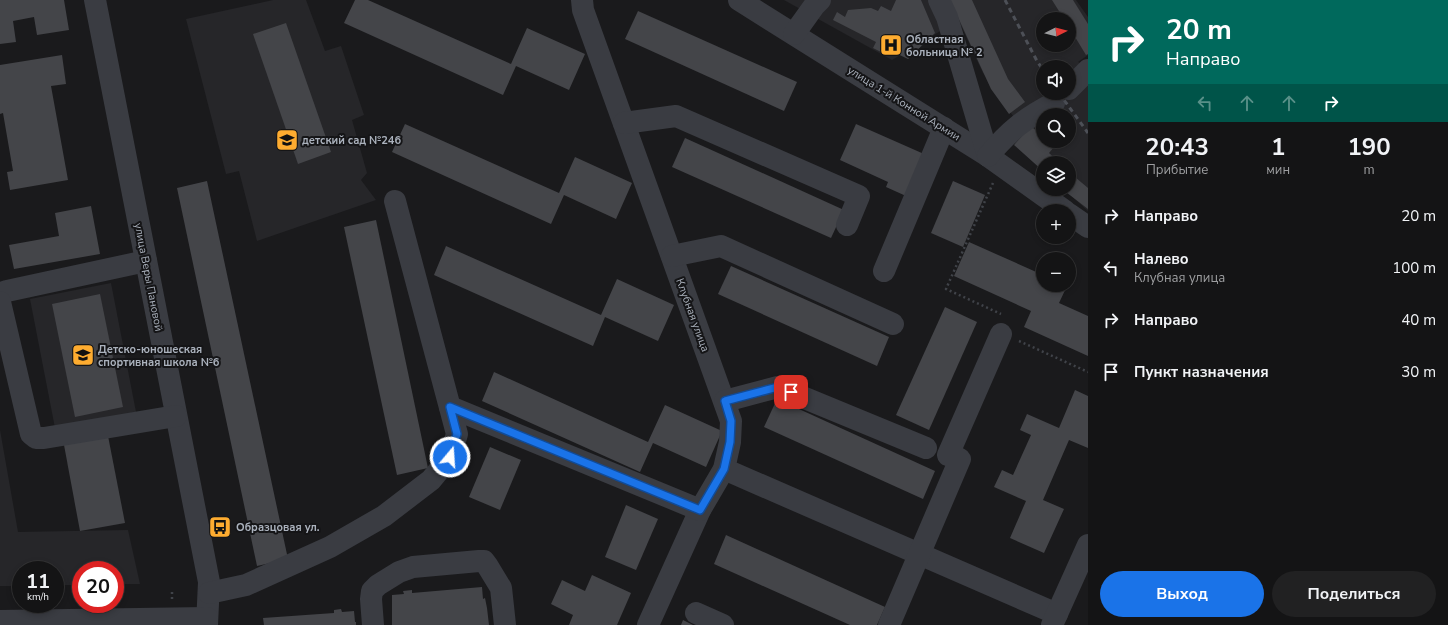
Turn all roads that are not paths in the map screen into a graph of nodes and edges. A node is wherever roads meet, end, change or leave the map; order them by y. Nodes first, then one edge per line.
1 (95, 0) edge
2 (582, 0) edge
3 (820, 0) edge
4 (939, 0) edge
5 (754, 3) edge
6 (794, 34) junction
7 (1088, 70) edge
8 (1076, 82) edge
9 (1054, 103) dead end
10 (624, 122) junction
11 (944, 128) junction
12 (995, 160) junction
13 (395, 200) dead end
14 (1055, 204) edge
15 (1076, 219) edge
16 (847, 225) dead end
17 (1088, 228) edge
18 (672, 256) junction
19 (146, 261) junction
20 (884, 271) dead end
21 (0, 301) edge
22 (893, 324) dead end
23 (1002, 334) road end
24 (725, 401) junction
25 (450, 407) junction
26 (176, 416) junction
27 (926, 448) dead end
28 (724, 469) junction
29 (700, 510) junction
30 (1088, 545) edge
31 (920, 554) junction
32 (210, 593) junction
33 (696, 613) dead end
34 (1055, 619) edge
35 (1, 622) edge
36 (207, 622) edge
37 (374, 625) edge
38 (505, 625) edge
39 (648, 625) edge
40 (724, 625) edge
41 (889, 625) edge

1 - 19 street, улица Веры Пановой
2 - 10 street, Клубная улица
3 - 6 street
4 - 12 street
5 - 6 street, улица 1-й Конной Армии
6 - 11 street, улица 1-й Конной Армии
7 - 8 street
9 - 12 street
10 - 16 street
10 - 18 street, Клубная улица
11 - 12 street, улица 1-й Конной Армии
11 - 20 street
12 - 14 street, улица 1-й Конной Армии
13 - 25 street
15 - 17 street
18 - 22 street
18 - 24 street, Клубная улица
19 - 21 street
19 - 26 street, улица Веры Пановой
21 - 26 street
23 - 31 street
24 - 27 street
24 - 28 street, Клубная улица
25 - 29 street
25 - 32 street
26 - 32 street, улица Веры Пановой
28 - 29 street, Клубная улица
28 - 31 street
29 - 39 street, Клубная улица
30 - 34 street
31 - 34 street
31 - 41 street
32 - 36 street, улица Веры Пановой
33 - 40 street
35 - 36 street
37 - 38 street

